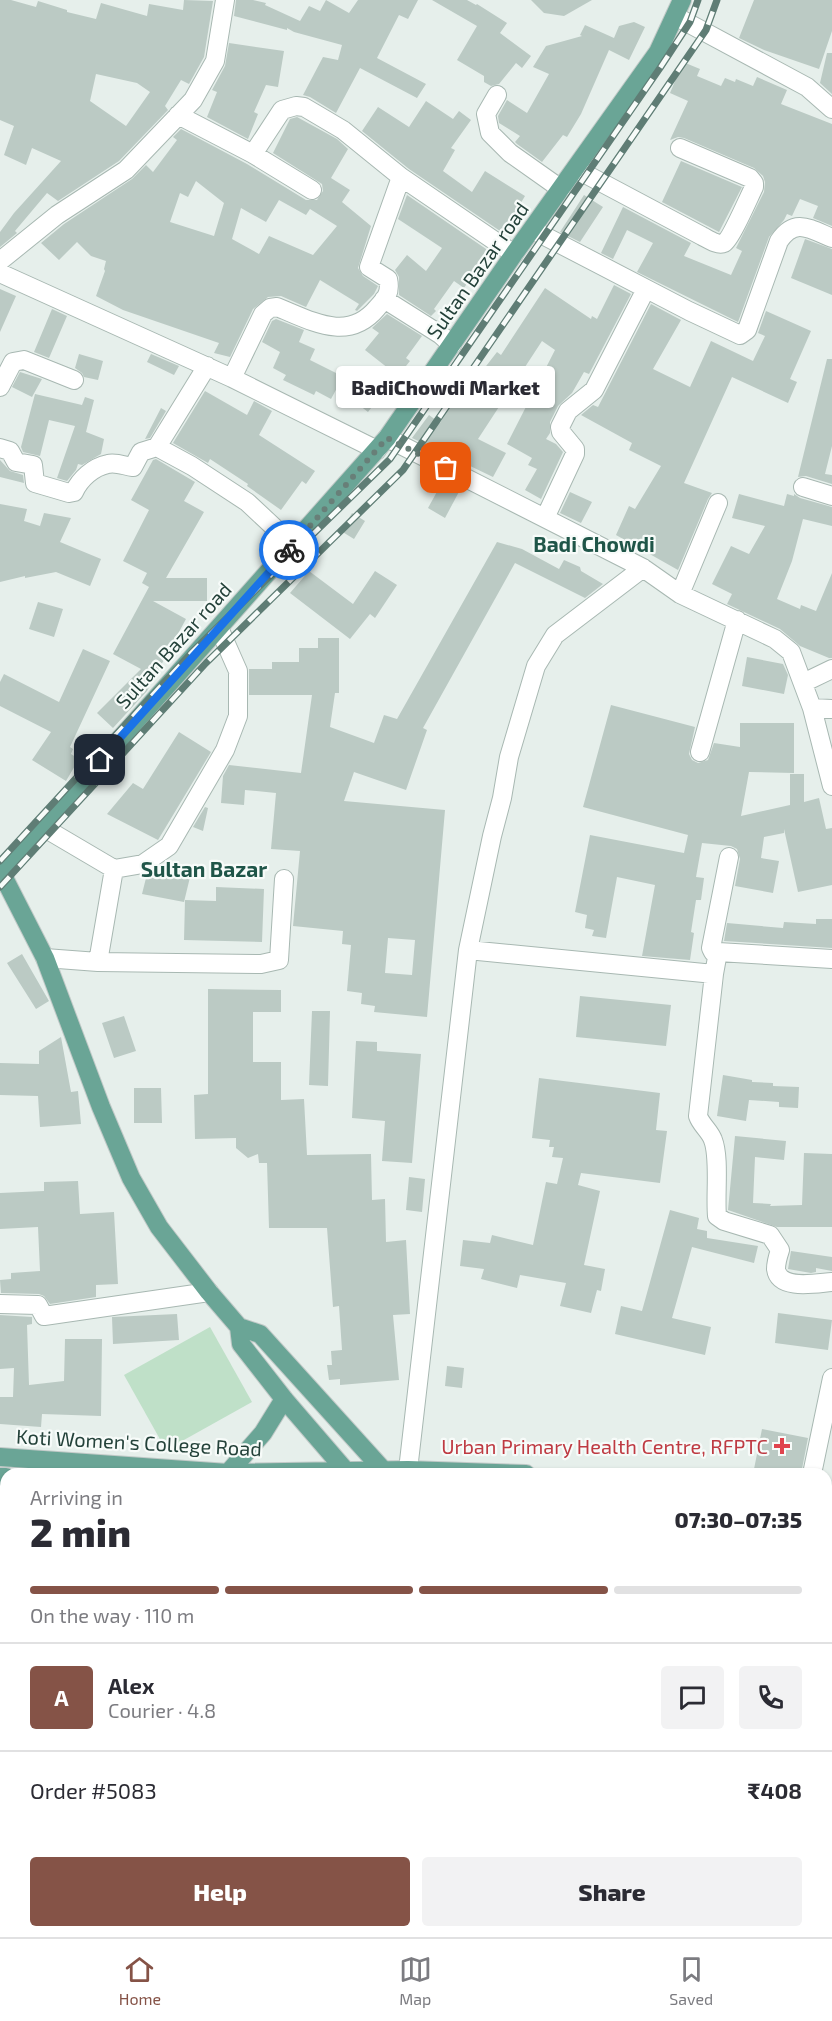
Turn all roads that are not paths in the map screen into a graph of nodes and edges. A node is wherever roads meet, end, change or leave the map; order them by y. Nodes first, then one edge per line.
1 (225, 0) edge
2 (679, 8) edge
3 (497, 95) dead end
4 (832, 109) edge
5 (178, 115) junction
6 (680, 148) dead end
7 (253, 154) junction
8 (576, 169) junction
9 (401, 177) junction
10 (561, 189) junction
11 (312, 190) dead end
12 (533, 230) junction
13 (832, 238) edge
14 (514, 254) junction
15 (0, 261) edge
16 (0, 273) edge
17 (646, 289) junction
18 (384, 299) junction
19 (452, 345) junction
20 (207, 366) junction
21 (232, 378) junction
22 (74, 380) dead end
23 (0, 387) edge
24 (382, 444) junction
25 (157, 447) junction
26 (5, 449) edge
27 (803, 487) dead end
28 (832, 496) edge
29 (718, 504) dead end
30 (544, 518) junction
31 (293, 545) junction
32 (643, 568) junction
33 (680, 594) junction
34 (737, 620) junction
35 (219, 628) junction
36 (832, 669) edge
37 (803, 683) junction
38 (812, 708) junction
39 (832, 709) edge
40 (700, 752) dead end
41 (832, 786) edge
42 (41, 826) junction
43 (729, 857) dead end
44 (114, 869) junction
45 (0, 872) edge
46 (284, 879) dead end
47 (468, 950) junction
48 (718, 952) junction
49 (45, 958) junction
50 (832, 959) edge
51 (98, 962) junction
52 (714, 974) junction
53 (832, 1282) edge
54 (209, 1292) junction
55 (0, 1304) edge
56 (239, 1327) junction
57 (832, 1378) edge
58 (284, 1399) junction
59 (825, 1452) edge
60 (0, 1457) edge
61 (157, 1468) edge
62 (232, 1468) edge
63 (342, 1468) edge
64 (380, 1468) edge
65 (408, 1468) edge
66 (816, 1468) edge

1 - 5 street
2 - 4 street
2 - 8 main road, Sultan Bazar road
3 - 10 street
5 - 7 street
5 - 15 street
6 - 8 street
7 - 9 street
7 - 11 street
8 - 10 main road, Sultan Bazar road
9 - 14 street
9 - 18 street
10 - 12 main road, Sultan Bazar road
12 - 14 main road, Sultan Bazar road
12 - 17 street
13 - 17 street
14 - 19 main road, Sultan Bazar road
16 - 20 street
17 - 30 street
18 - 19 street
18 - 21 street
19 - 24 main road, Sultan Bazar road
20 - 21 street
20 - 25 street
21 - 24 street
22 - 23 street
24 - 30 street
24 - 31 main road, Sultan Bazar road
25 - 26 street
25 - 31 street
27 - 28 street
29 - 33 street
30 - 32 street
31 - 35 main road, Sultan Bazar road
32 - 33 street
32 - 47 street
33 - 34 street
34 - 37 street
34 - 40 street
35 - 42 main road, Sultan Bazar road
35 - 44 street
36 - 37 street
37 - 38 street
38 - 39 street
38 - 41 street
42 - 44 street
42 - 45 main road, Sultan Bazar road
43 - 48 street
44 - 51 street
45 - 49 main road
46 - 51 street
47 - 52 street
47 - 65 street
48 - 50 street
48 - 52 street
49 - 51 street
49 - 54 main road
52 - 53 street
54 - 55 street
54 - 56 main road
56 - 58 main road
56 - 64 main road
57 - 59 street
58 - 62 main road
58 - 63 main road
59 - 66 street
60 - 61 main road, Koti Women's College Road

